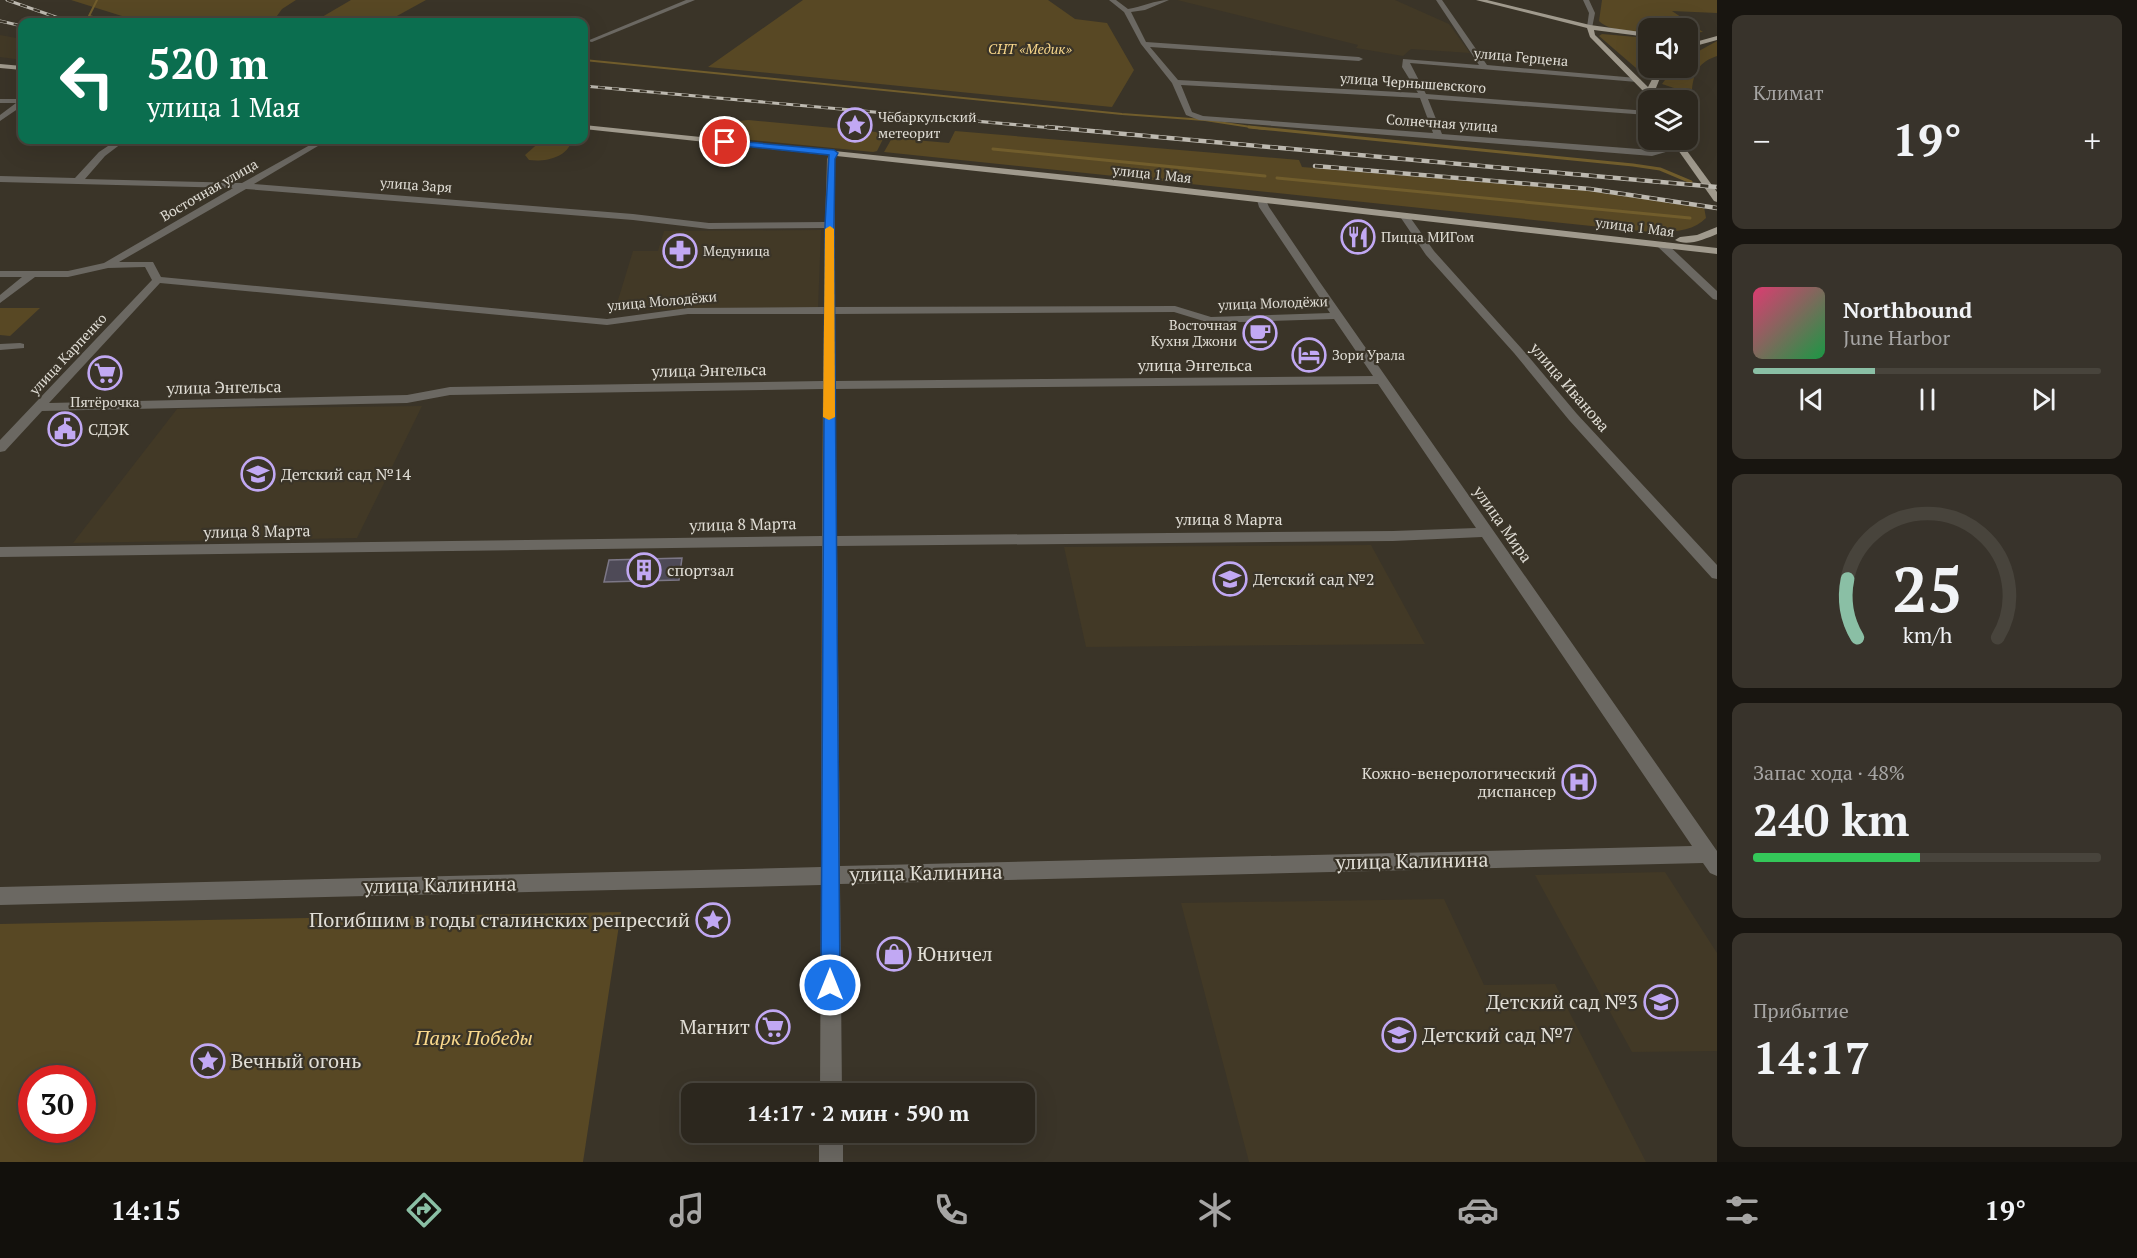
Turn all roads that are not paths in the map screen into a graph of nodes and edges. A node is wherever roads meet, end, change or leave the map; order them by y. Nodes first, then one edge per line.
1 (692, 0) edge
2 (1112, 0) edge
3 (1166, 0) edge
4 (1439, 0) edge
5 (1479, 0) edge
6 (1586, 0) edge
7 (1127, 10) junction
8 (1590, 27) junction
9 (1638, 34) edge
10 (1698, 37) edge
11 (1717, 37) edge
12 (590, 41) dead end
13 (1698, 43) edge
14 (1144, 44) junction
15 (1359, 59) dead end
16 (0, 66) edge
17 (18, 68) edge
18 (1484, 68) junction
19 (1637, 80) junction
20 (1176, 82) junction
21 (1646, 90) edge
22 (1423, 96) junction
23 (0, 101) edge
24 (18, 102) edge
25 (18, 105) edge
26 (1638, 112) edge
27 (0, 119) edge
28 (588, 127) edge
29 (1439, 137) junction
30 (116, 144) edge
31 (317, 144) edge
32 (1660, 150) edge
33 (1682, 150) edge
34 (834, 153) junction
35 (0, 179) edge
36 (78, 181) junction
37 (245, 186) junction
38 (1717, 199) edge
39 (1262, 200) junction
40 (1404, 215) junction
41 (830, 225) junction
42 (1714, 232) edge
43 (1641, 241) junction
44 (1661, 244) junction
45 (1717, 249) edge
46 (108, 264) junction
47 (0, 274) edge
48 (32, 274) junction
49 (157, 280) junction
50 (1717, 297) edge
51 (0, 300) edge
52 (829, 311) junction
53 (1338, 316) junction
54 (20, 346) dead end
55 (0, 347) edge
56 (1382, 380) junction
57 (829, 385) junction
58 (38, 407) junction
59 (0, 448) edge
60 (1486, 532) junction
61 (829, 541) junction
62 (0, 552) edge
63 (1717, 574) edge
64 (1713, 860) edge
65 (830, 876) junction
66 (0, 896) edge
67 (831, 1083) edge
68 (831, 1143) edge
69 (831, 1162) edge

1 - 12 street
2 - 7 street
3 - 7 street
4 - 18 street
5 - 8 main road
6 - 8 street
7 - 14 street
8 - 9 main road
8 - 19 main road
10 - 11 main road
11 - 13 main road
14 - 15 street
14 - 20 street
16 - 17 main road
18 - 19 street, улица Герцена
18 - 22 street, улица Герцена
19 - 21 main road
20 - 22 street, улица Чернышевского
20 - 29 street, Солнечная улица
22 - 26 street, улица Чернышевского
22 - 29 street
23 - 24 street
25 - 27 street
28 - 34 main road, улица 1 Мая
29 - 32 street, Солнечная улица
30 - 36 street
31 - 37 street, Восточная улица
33 - 38 main road
34 - 39 main road, улица 1 Мая
34 - 41 street
35 - 36 street, улица Заря
36 - 37 street, улица Заря
37 - 41 street, улица Заря
37 - 46 street, Восточная улица
39 - 40 main road, улица 1 Мая
39 - 53 street, улица Мира
40 - 43 main road, улица 1 Мая
40 - 63 street, улица Иванова
41 - 52 street
42 - 43 main road
42 - 45 main road
43 - 44 main road, улица 1 Мая
44 - 45 main road, улица 1 Мая
44 - 50 street
46 - 48 street
46 - 49 street
47 - 48 street
48 - 51 street
49 - 52 street, улица Молодёжи
49 - 58 street, улица Карпенко
52 - 53 street, улица Молодёжи
52 - 57 street
53 - 56 street, улица Мира
54 - 55 street
56 - 57 street, улица Энгельса
56 - 60 street, улица Мира
57 - 58 street, улица Энгельса
57 - 61 street
58 - 59 street, улица Карпенко
60 - 61 street, улица 8 Марта
60 - 64 street, улица Мира
61 - 62 street, улица 8 Марта
61 - 65 street
64 - 65 street, улица Калинина
65 - 66 street, улица Калинина
65 - 67 street
68 - 69 street

